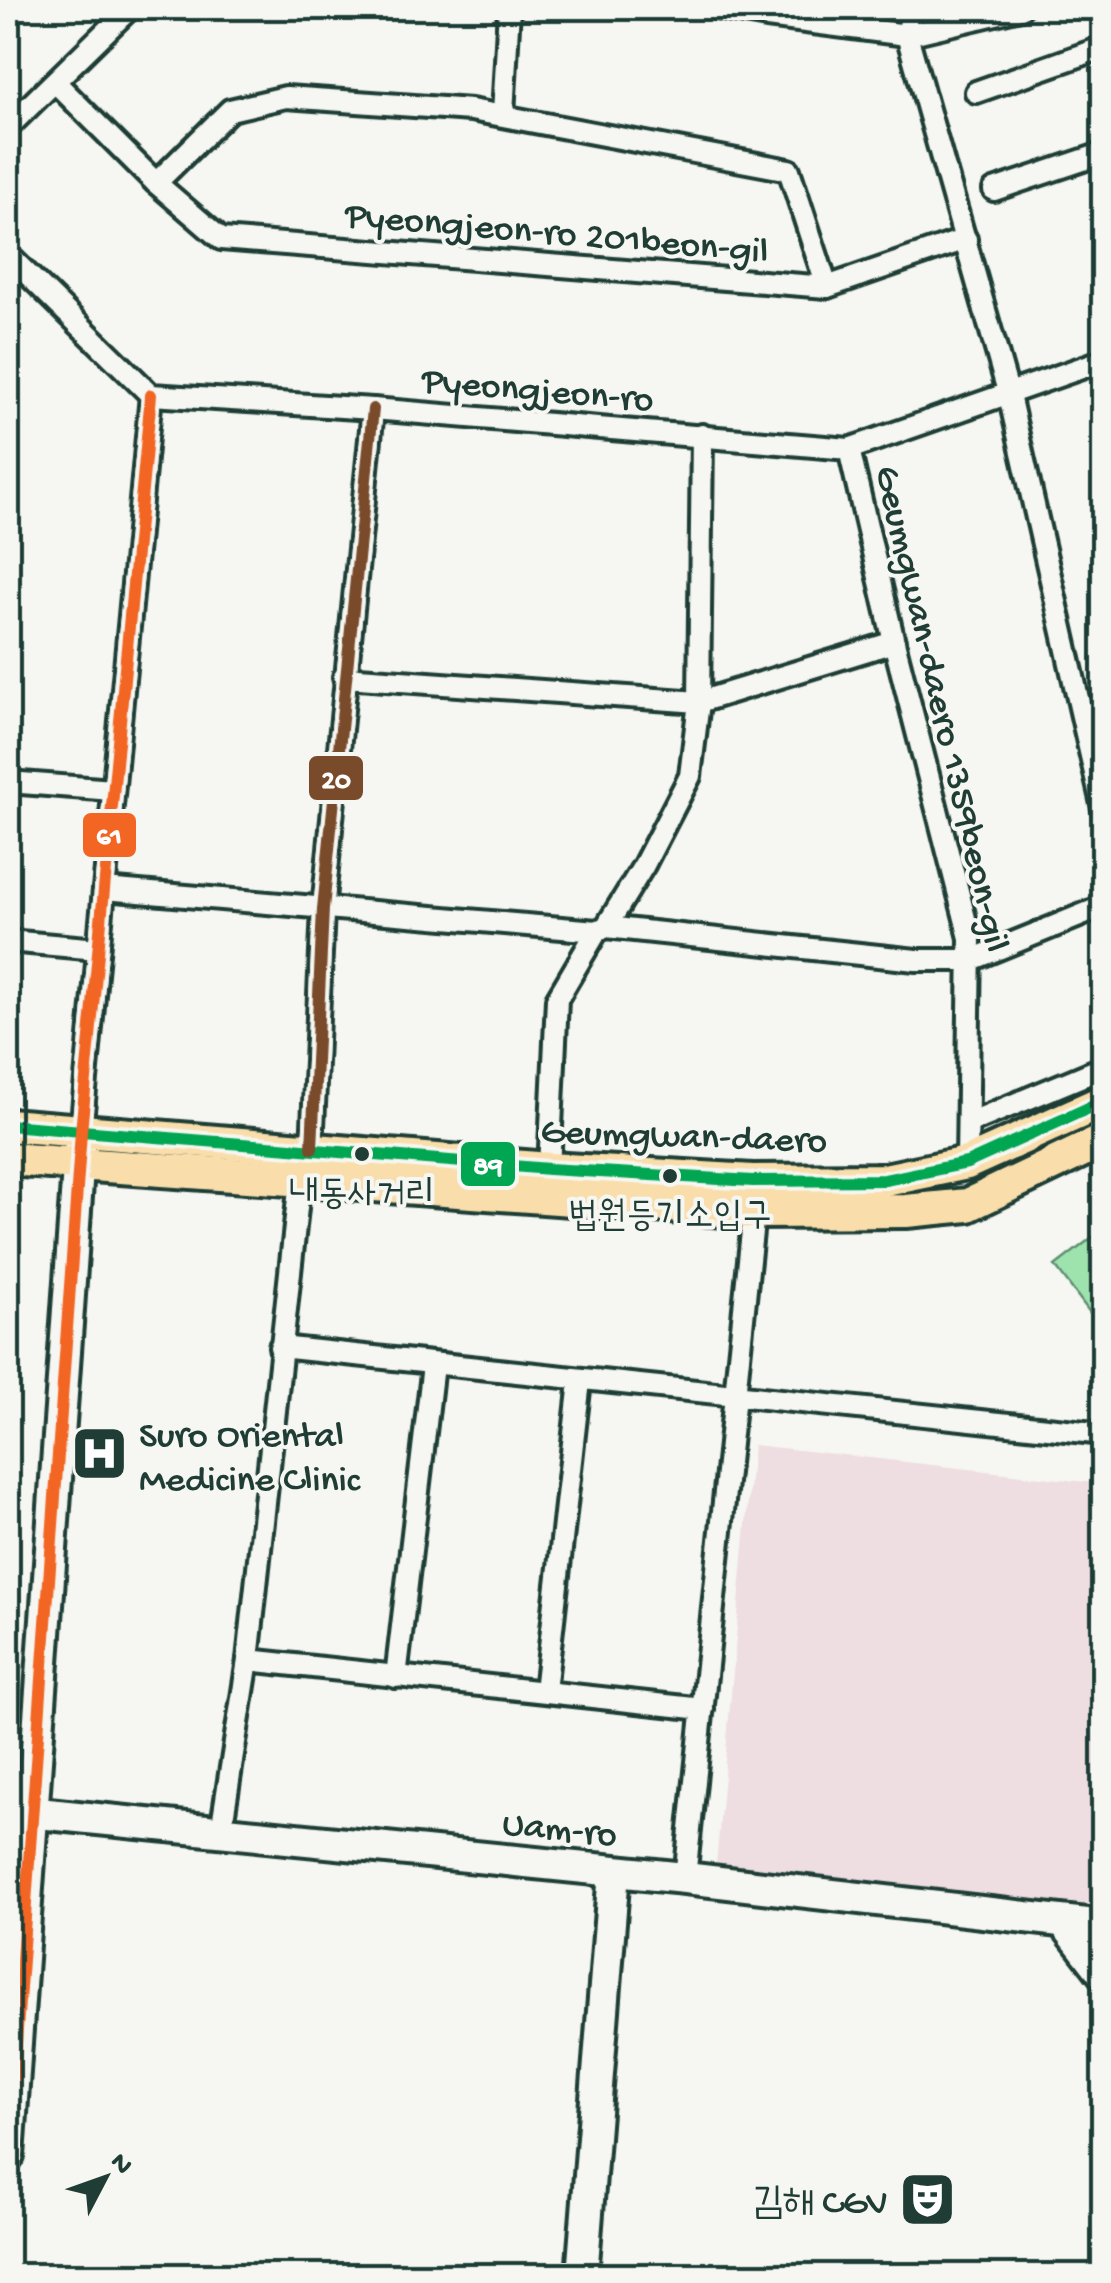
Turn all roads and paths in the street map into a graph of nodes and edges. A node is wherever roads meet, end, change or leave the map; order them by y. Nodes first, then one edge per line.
1 (130, 8) edge
2 (509, 8) edge
3 (716, 8) edge
4 (913, 8) edge
5 (1021, 8) edge
6 (767, 12) edge
7 (908, 35) junction
8 (1104, 47) edge
9 (55, 82) junction
10 (976, 92) dead end
11 (502, 114) junction
12 (8, 127) edge
13 (1104, 153) edge
14 (156, 182) junction
15 (994, 190) dead end
16 (966, 239) junction
17 (8, 256) edge
18 (827, 287) junction
19 (1104, 360) edge
20 (151, 394) junction
21 (1009, 395) junction
22 (373, 409) junction
23 (702, 435) junction
24 (849, 449) junction
25 (894, 642) junction
26 (344, 678) junction
27 (699, 702) junction
28 (1104, 717) edge
29 (1082, 725) junction
30 (8, 782) edge
31 (113, 790) junction
32 (1104, 813) edge
33 (104, 889) junction
34 (1104, 906) edge
35 (322, 909) junction
36 (602, 929) junction
37 (8, 941) edge
38 (98, 948) junction
39 (971, 960) junction
40 (1104, 1067) edge
41 (1104, 1101) edge
42 (969, 1123) junction
43 (8, 1125) edge
44 (80, 1132) junction
45 (1104, 1140) edge
46 (312, 1148) junction
47 (8, 1159) edge
48 (967, 1163) junction
49 (79, 1166) junction
50 (550, 1168) junction
51 (300, 1180) junction
52 (754, 1212) junction
53 (280, 1346) junction
54 (433, 1365) junction
55 (580, 1381) junction
56 (736, 1398) junction
57 (1104, 1434) edge
58 (248, 1660) junction
59 (396, 1677) junction
60 (545, 1691) junction
61 (702, 1709) junction
62 (19, 1811) edge
63 (221, 1831) junction
64 (614, 1872) junction
65 (684, 1878) junction
66 (1064, 1922) junction
67 (1104, 1926) edge
68 (1104, 1974) edge
69 (8, 2156) edge
70 (582, 2276) edge

1 - 9 street
2 - 11 street
3 - 6 street
4 - 7 street
5 - 7 street
6 - 7 street
7 - 16 street
8 - 10 street
9 - 12 street
9 - 14 street, Pyeongjeon-ro 201beon-gil
11 - 14 street
11 - 18 street
13 - 15 street
14 - 18 street, Pyeongjeon-ro 201beon-gil
16 - 18 street, Pyeongjeon-ro 201beon-gil
16 - 21 street
17 - 20 street
19 - 21 street, Pyeongjeon-ro
20 - 22 street, Pyeongjeon-ro
20 - 31 street
21 - 24 street, Pyeongjeon-ro
21 - 29 street
22 - 23 street, Pyeongjeon-ro
22 - 26 street
23 - 24 street, Pyeongjeon-ro
23 - 27 street
24 - 25 street, Geumgwan-daero 1359beon-gil
25 - 27 street
25 - 39 street, Geumgwan-daero 1359beon-gil
26 - 27 street
26 - 35 street
27 - 36 street
28 - 29 street
29 - 32 street
30 - 31 street
31 - 33 street
33 - 35 street
33 - 38 street
34 - 39 street
35 - 36 street
35 - 46 street
36 - 39 street
36 - 50 street
37 - 38 street
38 - 44 street
39 - 42 street, Geumgwan-daero 1359beon-gil
40 - 42 street
41 - 48 main road, Geumgwan-daero
42 - 48 street, Geumgwan-daero 1359beon-gil
43 - 44 main road, Geumgwan-daero
44 - 46 main road, Geumgwan-daero
44 - 49 street
45 - 52 main road, Geumgwan-daero
46 - 50 main road, Geumgwan-daero
47 - 49 main road, Geumgwan-daero
48 - 50 main road, Geumgwan-daero
49 - 51 main road, Geumgwan-daero
49 - 62 street
51 - 52 main road, Geumgwan-daero
51 - 53 street
52 - 56 street
53 - 54 street
53 - 58 street
54 - 55 street
54 - 59 street
55 - 56 street
55 - 60 street
56 - 57 street
56 - 61 street
58 - 59 street
58 - 63 street
59 - 60 street
60 - 61 street
61 - 65 street
62 - 63 street, Uam-ro
62 - 69 street
63 - 64 street, Uam-ro
64 - 65 street, Uam-ro
64 - 70 street
65 - 66 street, Uam-ro
66 - 67 street, Uam-ro
66 - 68 street

